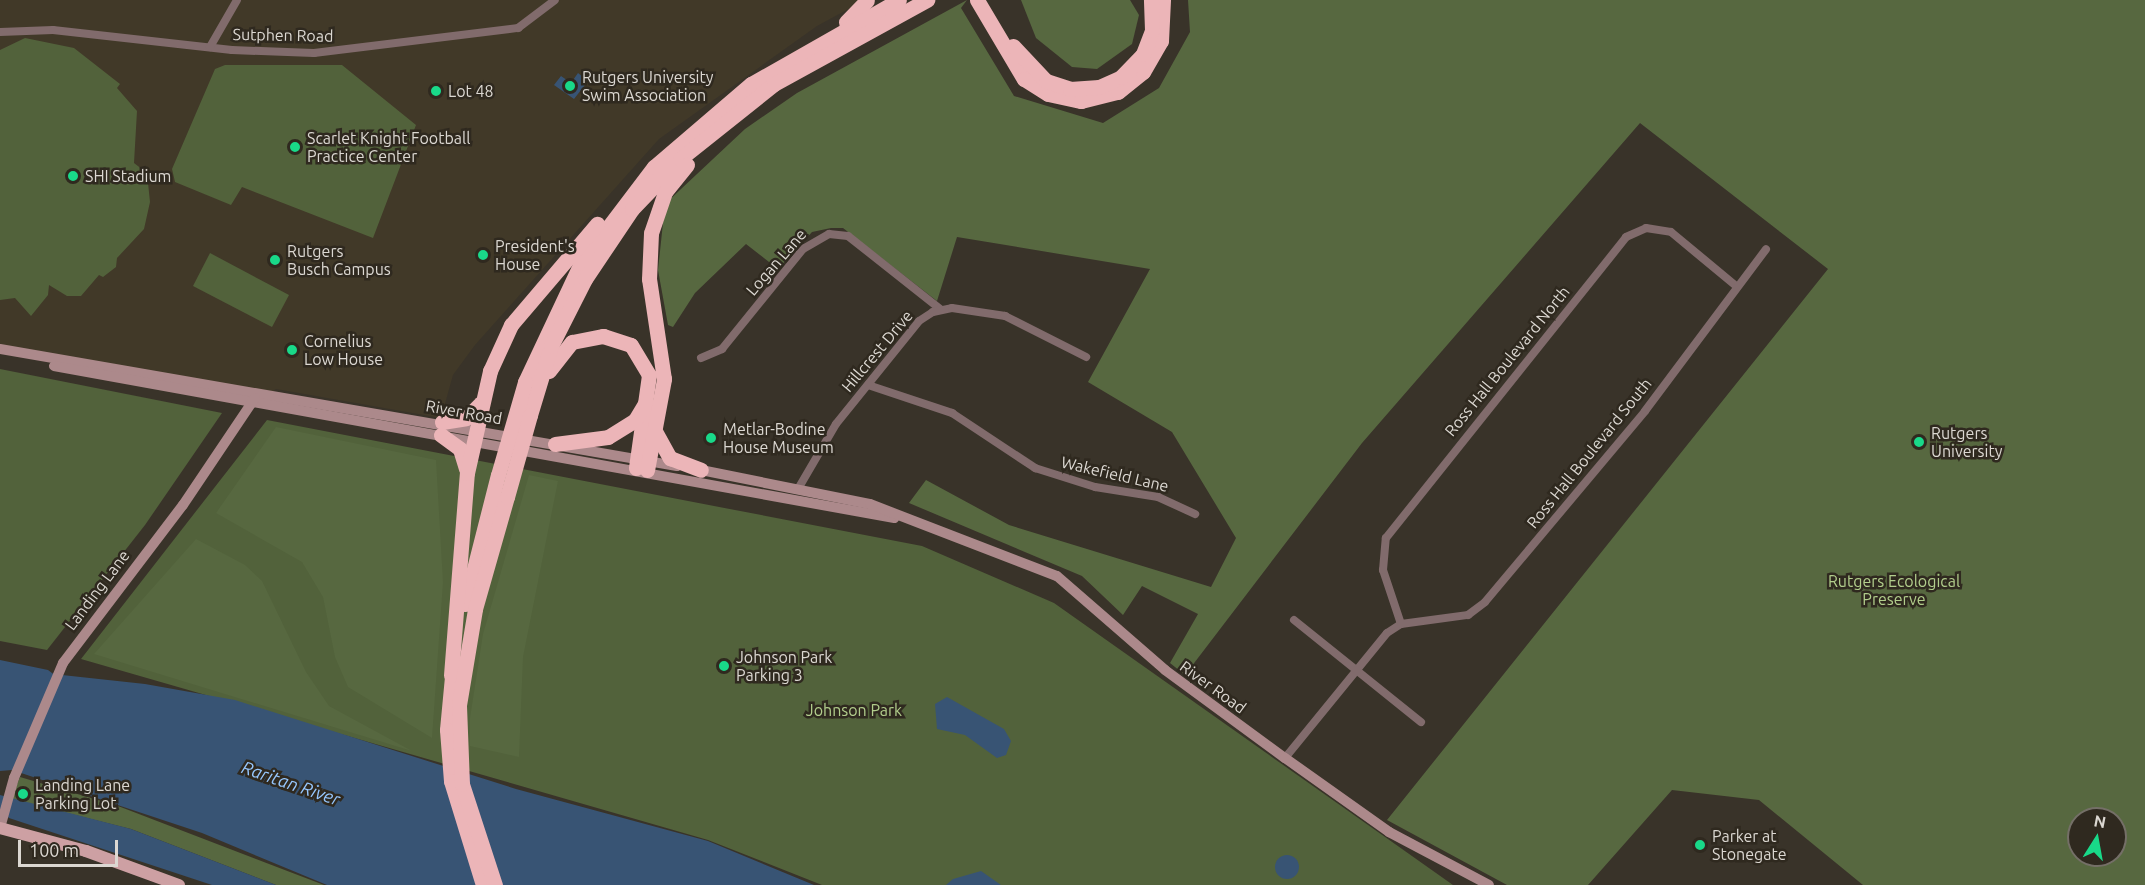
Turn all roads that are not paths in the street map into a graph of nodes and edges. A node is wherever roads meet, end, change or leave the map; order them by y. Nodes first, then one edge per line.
1 (237, 0) edge
2 (555, 0) edge
3 (867, 0) edge
4 (898, 0) edge
5 (927, 0) edge
6 (976, 0) edge
7 (988, 0) edge
8 (1151, 0) edge
9 (1163, 0) edge
10 (0, 32) edge
11 (832, 36) junction
12 (210, 47) junction
13 (737, 110) junction
14 (629, 204) junction
15 (1766, 249) dead end
16 (577, 256) junction
17 (1736, 286) junction
18 (940, 309) junction
19 (0, 349) edge
20 (1086, 357) dead end
21 (701, 358) dead end
22 (868, 385) junction
23 (256, 392) junction
24 (649, 397) junction
25 (483, 398) junction
26 (254, 405) junction
27 (530, 415) junction
28 (441, 429) junction
29 (655, 430) junction
30 (475, 434) junction
31 (555, 444) junction
32 (643, 464) junction
33 (701, 470) junction
34 (467, 473) junction
35 (798, 489) junction
36 (1196, 514) dead end
37 (918, 523) junction
38 (1294, 620) dead end
39 (1401, 624) junction
40 (461, 630) junction
41 (1353, 670) junction
42 (1420, 723) dead end
43 (1285, 758) junction
44 (0, 828) edge
45 (179, 885) edge
46 (483, 885) edge
47 (495, 885) edge
48 (1489, 885) edge

1 - 12 street
2 - 12 street, Sutphen Road
3 - 11 highway
4 - 11 highway
5 - 13 highway
6 - 9 highway
7 - 8 highway
10 - 12 street, Sutphen Road
11 - 14 highway
13 - 14 highway
13 - 29 highway
14 - 16 highway
14 - 27 highway
15 - 17 street, Ross Hall Boulevard South
16 - 25 highway
16 - 40 highway, bridge
17 - 39 street, Ross Hall Boulevard South
17 - 39 street, Ross Hall Boulevard North
18 - 20 street
18 - 21 street, Logan Lane
18 - 22 street, Hillcrest Drive
19 - 23 street, River Road
19 - 26 street, River Road
22 - 35 street, Hillcrest Drive
22 - 36 street, Wakefield Lane
23 - 26 street, Landing Lane
23 - 28 street, River Road
24 - 27 highway
24 - 31 highway
24 - 32 highway
25 - 28 highway
25 - 30 highway
26 - 28 street, River Road
26 - 44 street, Landing Lane
27 - 40 highway, bridge
28 - 30 street, River Road
28 - 34 highway
29 - 32 highway
29 - 33 highway
30 - 31 street, River Road
30 - 32 street, River Road
30 - 34 highway
31 - 32 street, River Road
32 - 33 street, River Road
32 - 37 street, River Road
33 - 35 street, River Road
34 - 40 highway
35 - 37 street, River Road
37 - 43 street, River Road
38 - 41 street
39 - 41 street
40 - 46 highway
40 - 47 highway
41 - 42 street
41 - 43 street
43 - 48 street, River Road
44 - 45 main road

